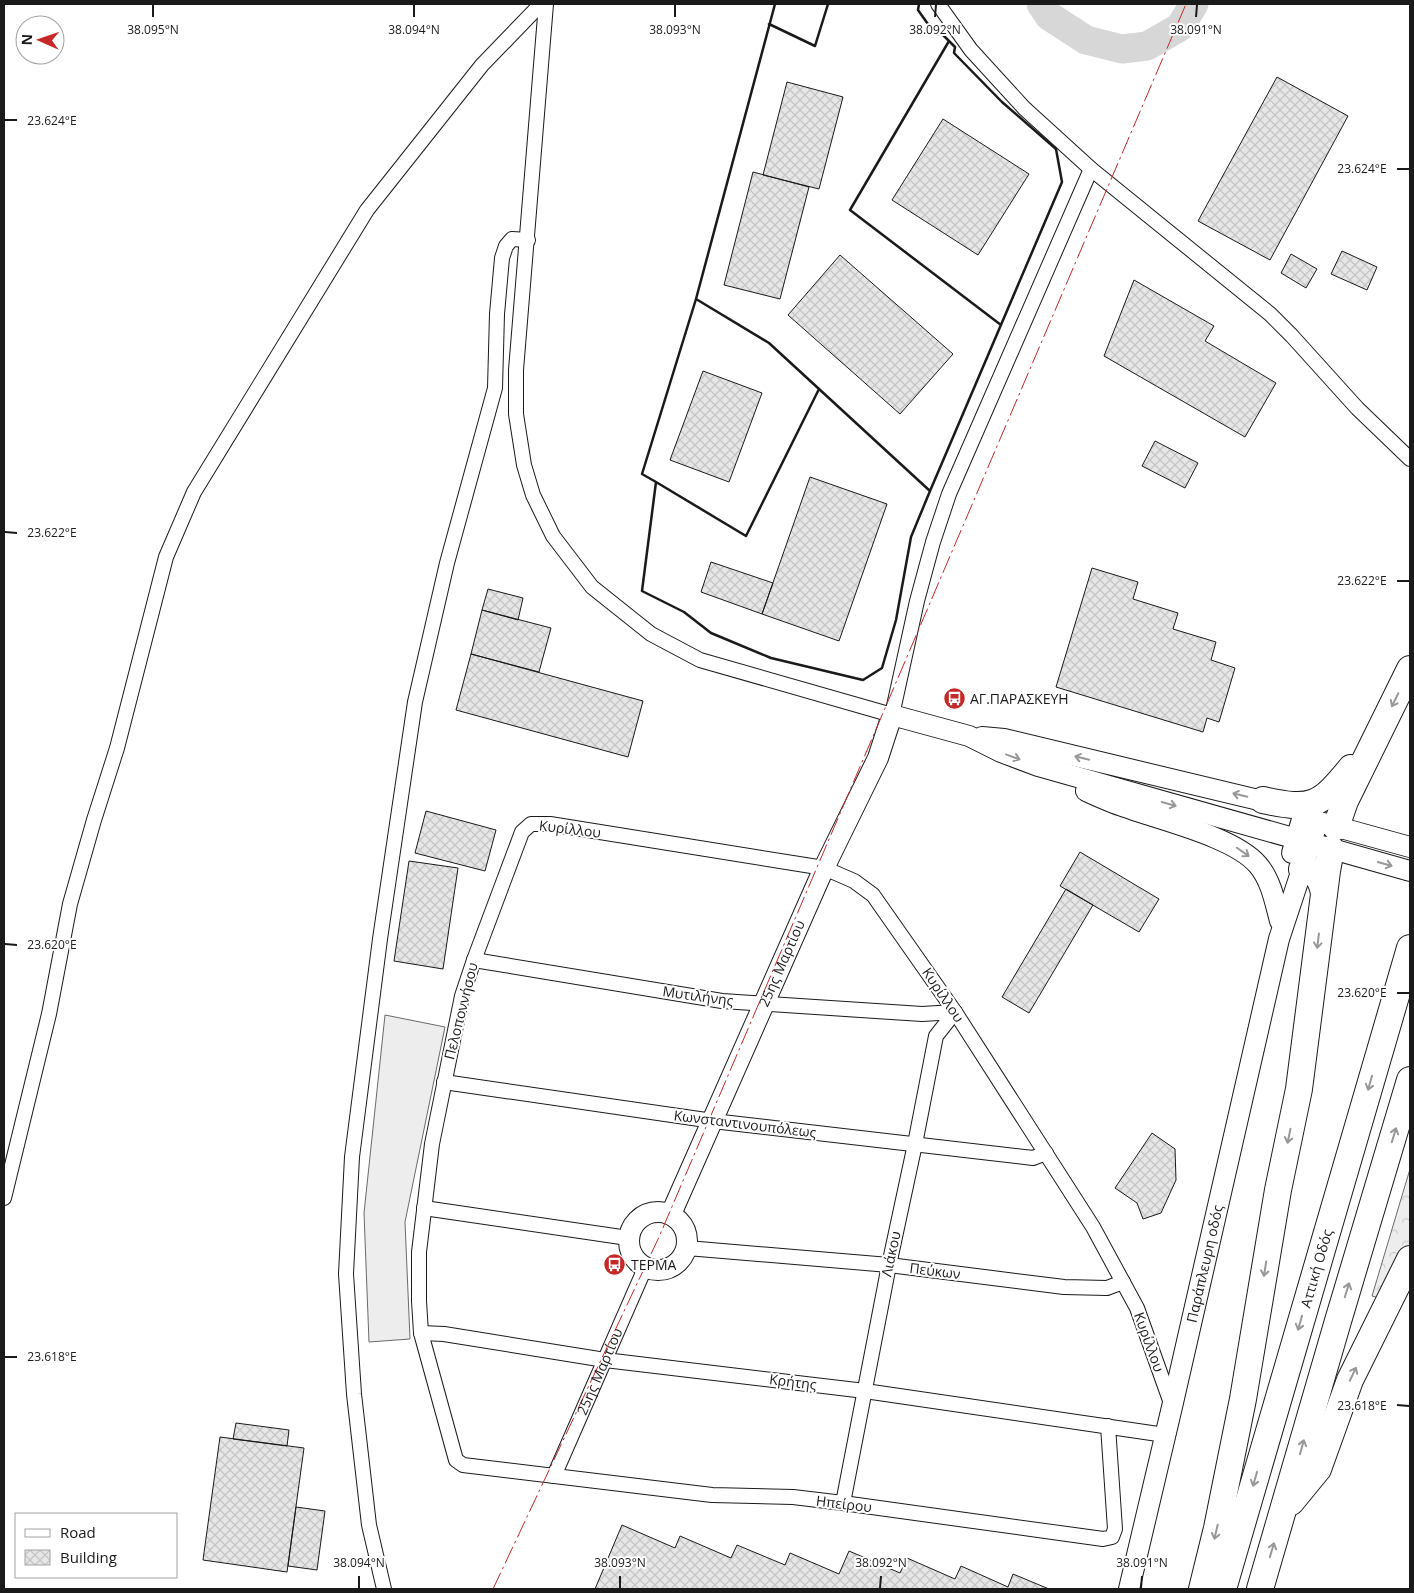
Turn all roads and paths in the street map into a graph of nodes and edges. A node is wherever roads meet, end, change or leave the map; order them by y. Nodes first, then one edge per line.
1 (541, 4) edge
2 (546, 4) edge
3 (938, 4) edge
4 (1092, 169) junction
5 (528, 240) junction
6 (1410, 459) edge
7 (1410, 669) edge
8 (892, 715) junction
9 (1379, 732) junction
10 (969, 736) junction
11 (1038, 766) junction
12 (1263, 800) junction
13 (531, 824) joint
14 (1316, 833) junction
15 (1410, 847) edge
16 (824, 868) junction
17 (1302, 869) junction
18 (1410, 871) edge
19 (1324, 893) junction
20 (1279, 930) junction
21 (1410, 948) edge
22 (474, 960) junction
23 (764, 1003) junction
24 (955, 1012) junction
25 (1410, 1080) edge
26 (444, 1082) junction
27 (713, 1121) junction
28 (915, 1144) junction
29 (1046, 1153) junction
30 (4, 1198) edge
31 (424, 1208) junction
32 (671, 1214) junction
33 (628, 1238) junction
34 (687, 1248) junction
35 (1410, 1259) edge
36 (889, 1265) junction
37 (645, 1268) junction
38 (1122, 1282) junction
39 (421, 1333) junction
40 (605, 1360) junction
41 (865, 1391) junction
42 (1172, 1407) junction
43 (1108, 1426) junction
44 (1165, 1435) junction
45 (463, 1465) joint
46 (554, 1476) junction
47 (843, 1503) junction
48 (1284, 1510) junction
49 (384, 1589) edge
50 (1129, 1589) edge
51 (1202, 1589) edge
52 (1223, 1589) edge
53 (1260, 1589) edge

1 - 30 street
2 - 5 street
3 - 4 street
4 - 6 street
4 - 8 street
5 - 8 street
5 - 49 street
7 -> 9 highway
8 - 10 street
8 - 16 street, 25ης Μαρτίου
9 - 12 highway
9 - 14 highway
10 -> 11 street
12 -> 10 street
11 -> 14 street
11 -> 20 street
12 - 14 street
13 - 16 street, Κυρίλλου
13 - 22 street, Πελοποννήσου
14 - 15 street
14 - 17 street, Παράπλευρη οδός
14 -> 18 street
14 - 19 highway
14 - 20 street, Παράπλευρη οδός
16 - 23 street, 25ης Μαρτίου
16 - 24 street, Κυρίλλου
17 - 19 highway
17 - 20 street, Παράπλευρη οδός
19 -> 51 highway
20 - 42 street, Παράπλευρη οδός
21 -> 52 highway, Αττική Οδός
22 - 23 street, Μυτιλήνης
22 - 26 street, Πελοποννήσου
23 - 24 street, Μυτιλήνης
23 - 27 street, 25ης Μαρτίου
24 - 28 street, Λιάκου
24 - 29 street, Κυρίλλου
48 -> 25 highway
26 - 27 street, Κωνσταντινουπόλεως
26 - 31 street, Πελοποννήσου
27 - 28 street, Κωνσταντινουπόλεως
27 - 32 street, 25ης Μαρτίου
28 - 29 street, Κωνσταντινουπόλεως
28 - 36 street, Λιάκου
29 - 38 street, Κυρίλλου
31 - 33 street
31 - 39 street, Πελοποννήσου
32 - 33 street
32 - 34 street
33 - 37 street
34 - 36 street, Πεύκων
34 - 37 street
48 -> 35 highway
36 - 38 street, Πεύκων
36 - 41 street, Λιάκου
37 - 40 street, 25ης Μαρτίου
38 - 42 street, Κυρίλλου
39 - 40 street, Κρήτης
39 - 45 street, Πελοποννήσου
40 - 41 street, Κρήτης
40 - 46 street, 25ης Μαρτίου
41 - 43 street, Κρήτης
41 - 47 street, Λιάκου
42 - 44 street, Παράπλευρη οδός
43 - 44 street, Κρήτης
43 - 47 street, Ηπείρου
44 - 50 street, Παράπλευρη οδός
45 - 46 street, Ηπείρου
46 - 47 street, Ηπείρου
53 -> 48 highway

